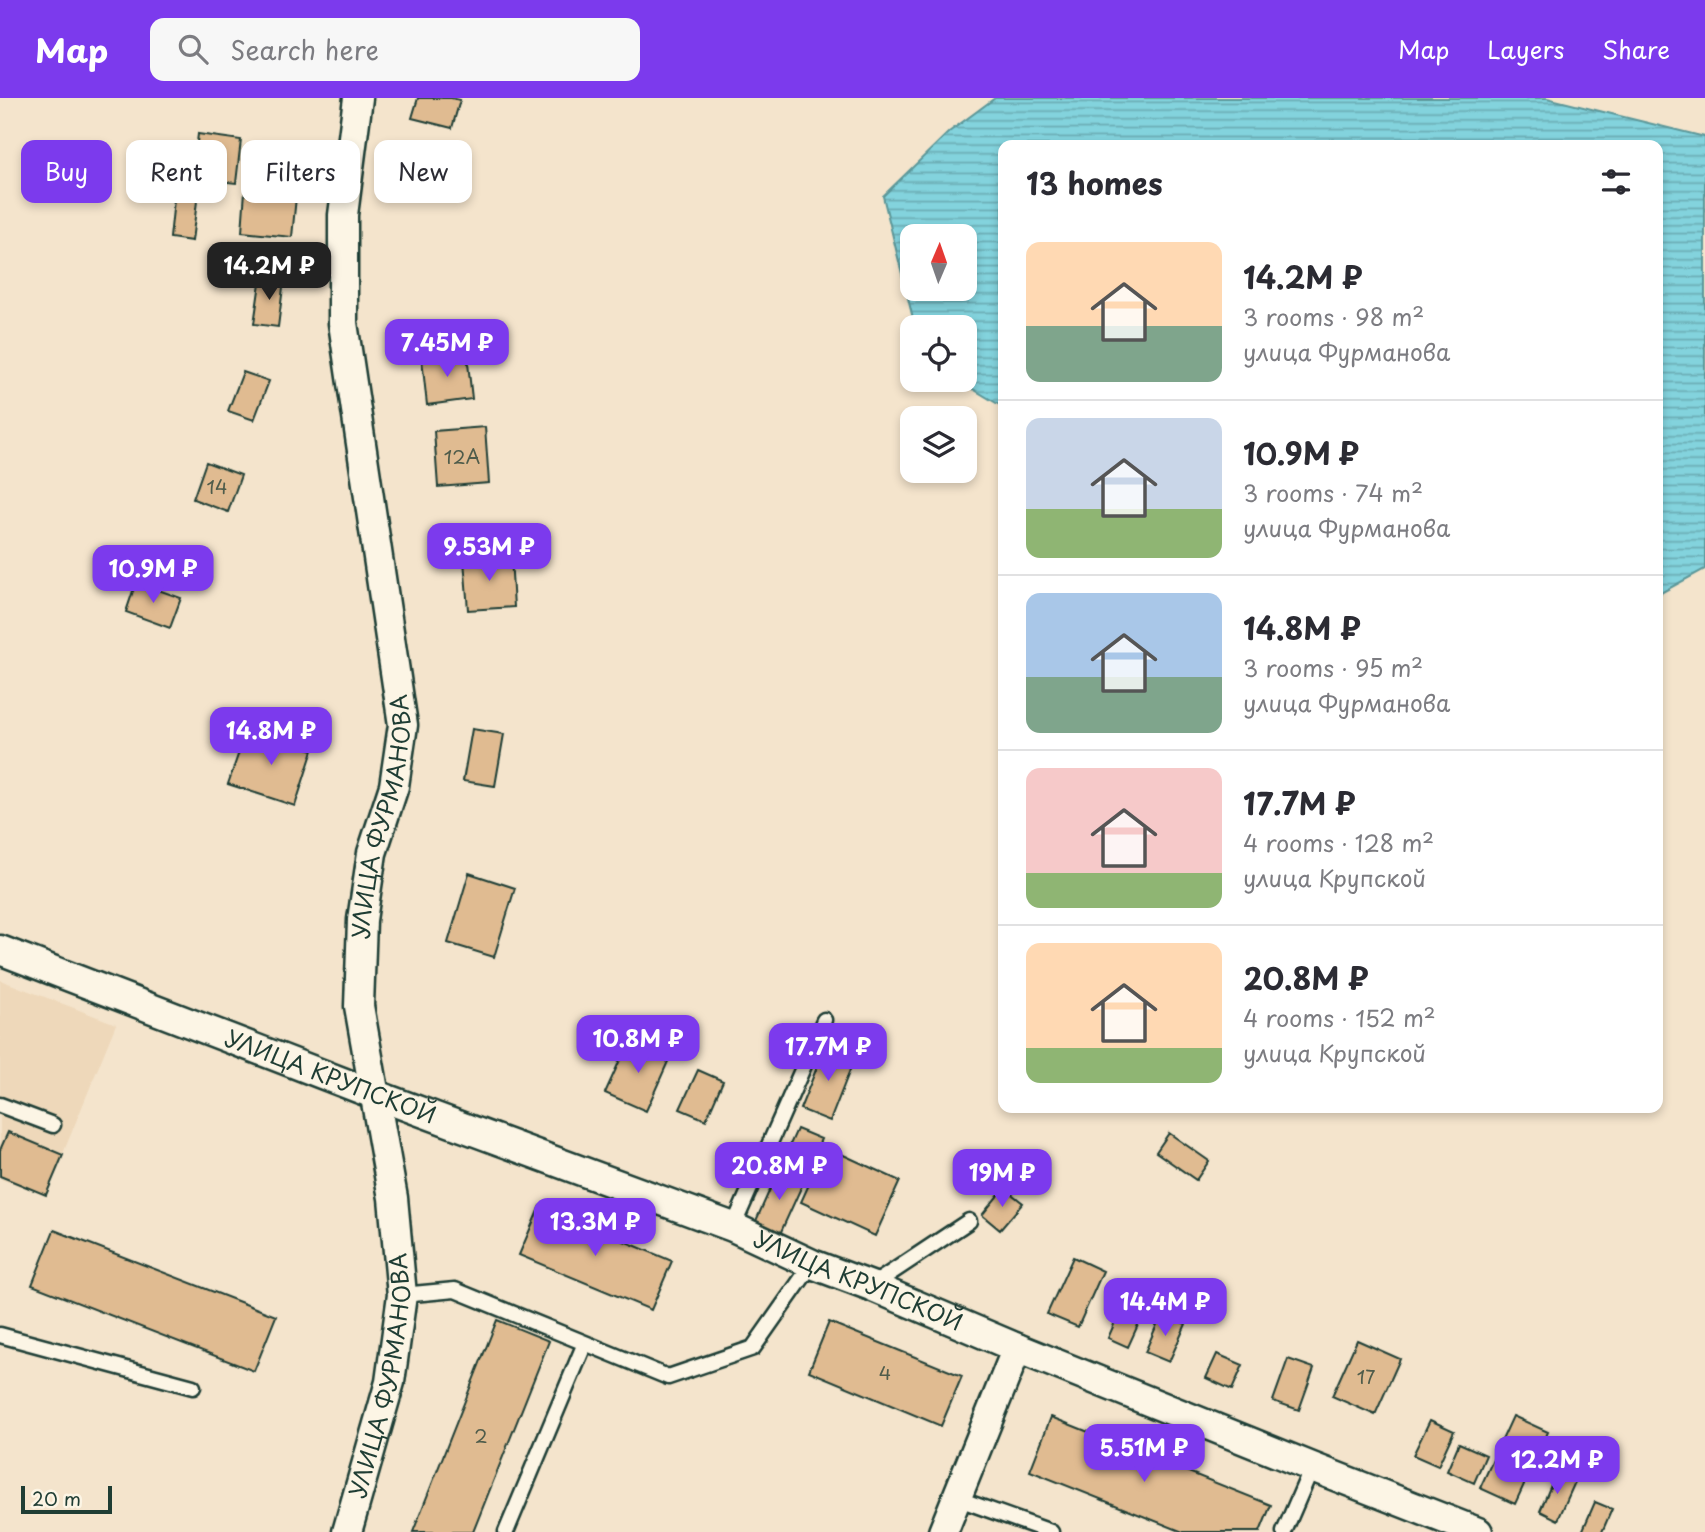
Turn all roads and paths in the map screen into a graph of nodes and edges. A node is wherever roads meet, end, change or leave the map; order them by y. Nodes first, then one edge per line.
1 (358, 98) edge
2 (0, 950) edge
3 (824, 1020) dead end
4 (376, 1095) junction
5 (0, 1105) edge
6 (53, 1125) dead end
7 (969, 1222) dead end
8 (733, 1227) junction
9 (812, 1264) junction
10 (871, 1286) junction
11 (402, 1295) junction
12 (0, 1335) edge
13 (585, 1343) junction
14 (1017, 1348) junction
15 (192, 1387) dead end
16 (1312, 1467) junction
17 (956, 1498) junction
18 (347, 1532) edge
19 (506, 1532) edge
20 (943, 1532) edge
21 (1051, 1532) edge
22 (1284, 1532) edge
23 (1478, 1532) edge

1 - 4 street, УЛИЦА ФУРМАНОВА
2 - 4 street, УЛИЦА КРУПСКОЙ
3 - 8 lane
4 - 8 street, УЛИЦА КРУПСКОЙ
4 - 11 street, УЛИЦА ФУРМАНОВА
5 - 6 lane
7 - 10 lane
8 - 9 street, УЛИЦА КРУПСКОЙ
9 - 10 street, УЛИЦА КРУПСКОЙ
9 - 13 lane
10 - 14 street, УЛИЦА КРУПСКОЙ
11 - 13 lane
11 - 18 street, УЛИЦА ФУРМАНОВА
12 - 15 lane
13 - 19 lane
14 - 16 street, УЛИЦА КРУПСКОЙ
14 - 17 street
16 - 22 lane
16 - 23 street, УЛИЦА КРУПСКОЙ
17 - 20 street
17 - 21 lane

